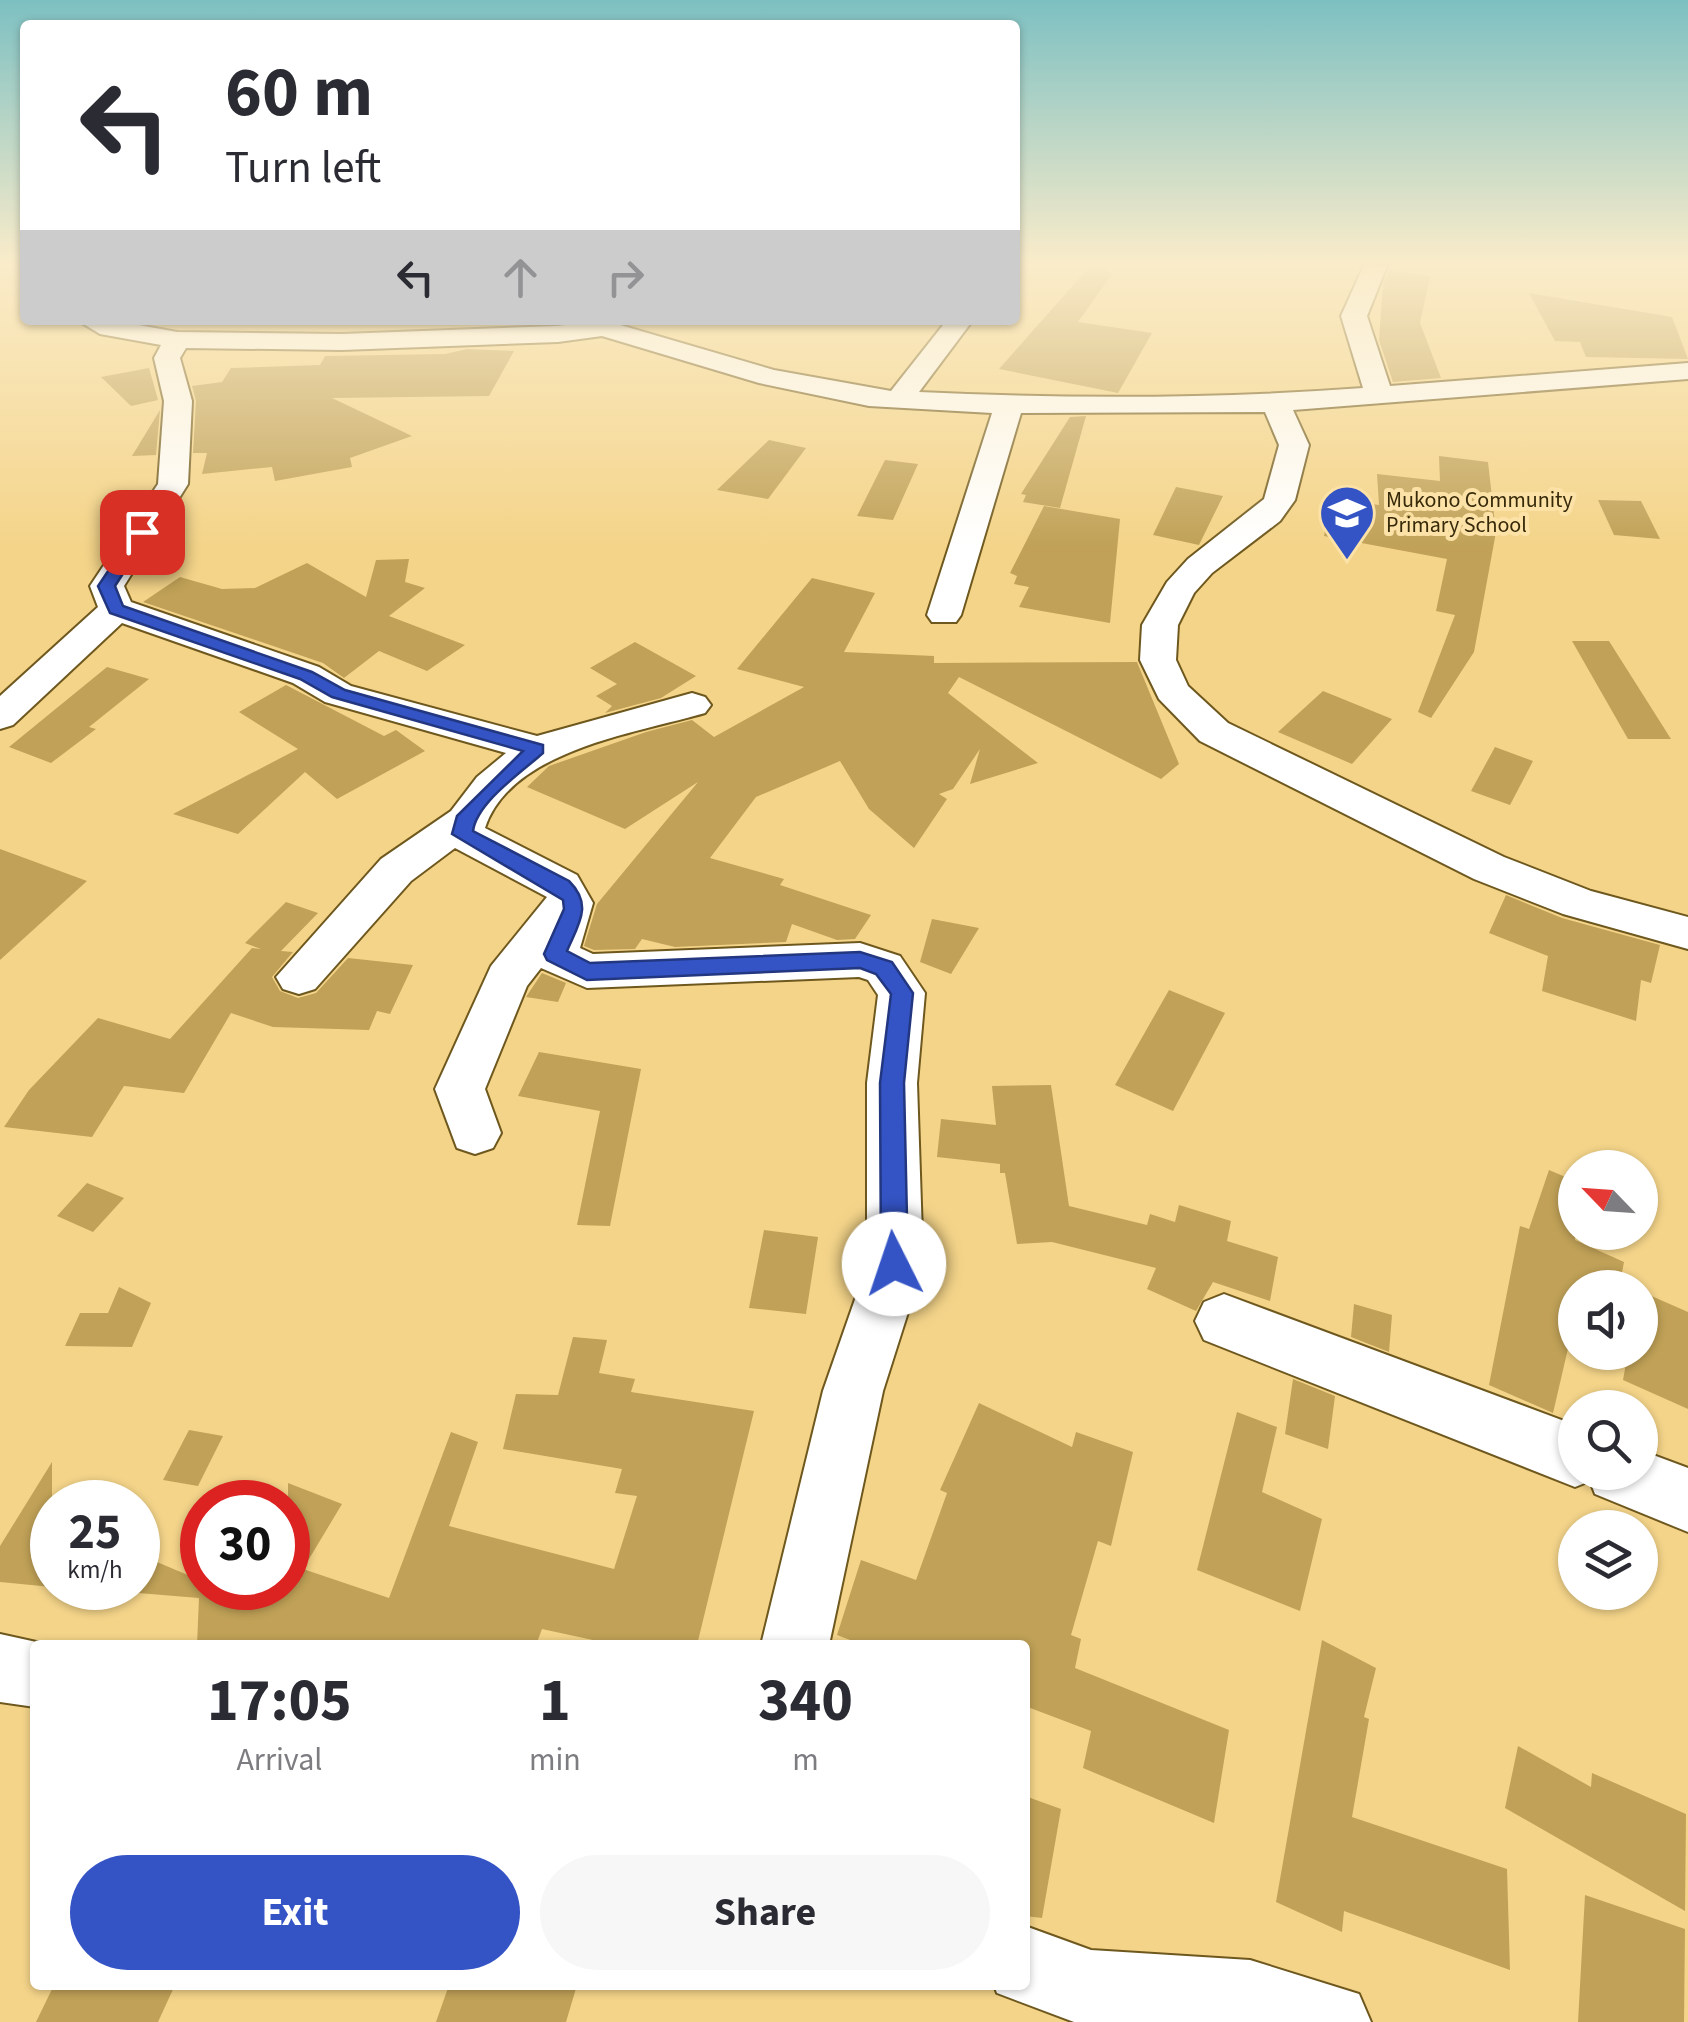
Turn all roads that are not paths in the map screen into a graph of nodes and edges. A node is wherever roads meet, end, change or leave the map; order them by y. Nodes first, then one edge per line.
1 (168, 359) edge
2 (710, 359) edge
3 (930, 359) edge
4 (1367, 359) edge
5 (1688, 371) edge
6 (1380, 396) junction
7 (898, 401) junction
8 (1276, 403) junction
9 (1009, 405) junction
10 (116, 609) junction
11 (944, 615) dead end
12 (692, 705) dead end
13 (0, 716) edge
14 (537, 749) junction
15 (464, 821) junction
16 (573, 897) junction
17 (1688, 933) edge
18 (299, 977) dead end
19 (475, 1134) dead end
20 (1224, 1321) dead end
21 (1558, 1449) edge
22 (1658, 1488) edge
23 (1688, 1500) edge
24 (796, 1640) edge
25 (0, 1668) edge
26 (30, 1672) edge
27 (1066, 1992) edge
28 (1331, 2022) edge

1 - 10 street
2 - 7 street
3 - 7 street
4 - 6 street
5 - 6 street
6 - 8 street
7 - 9 street
8 - 9 street
8 - 17 street
9 - 11 street
10 - 13 street
10 - 14 street
12 - 14 street
14 - 15 street
15 - 16 street
15 - 18 street
16 - 19 street
16 - 24 street
20 - 21 street
22 - 23 street
25 - 26 street
27 - 28 street

